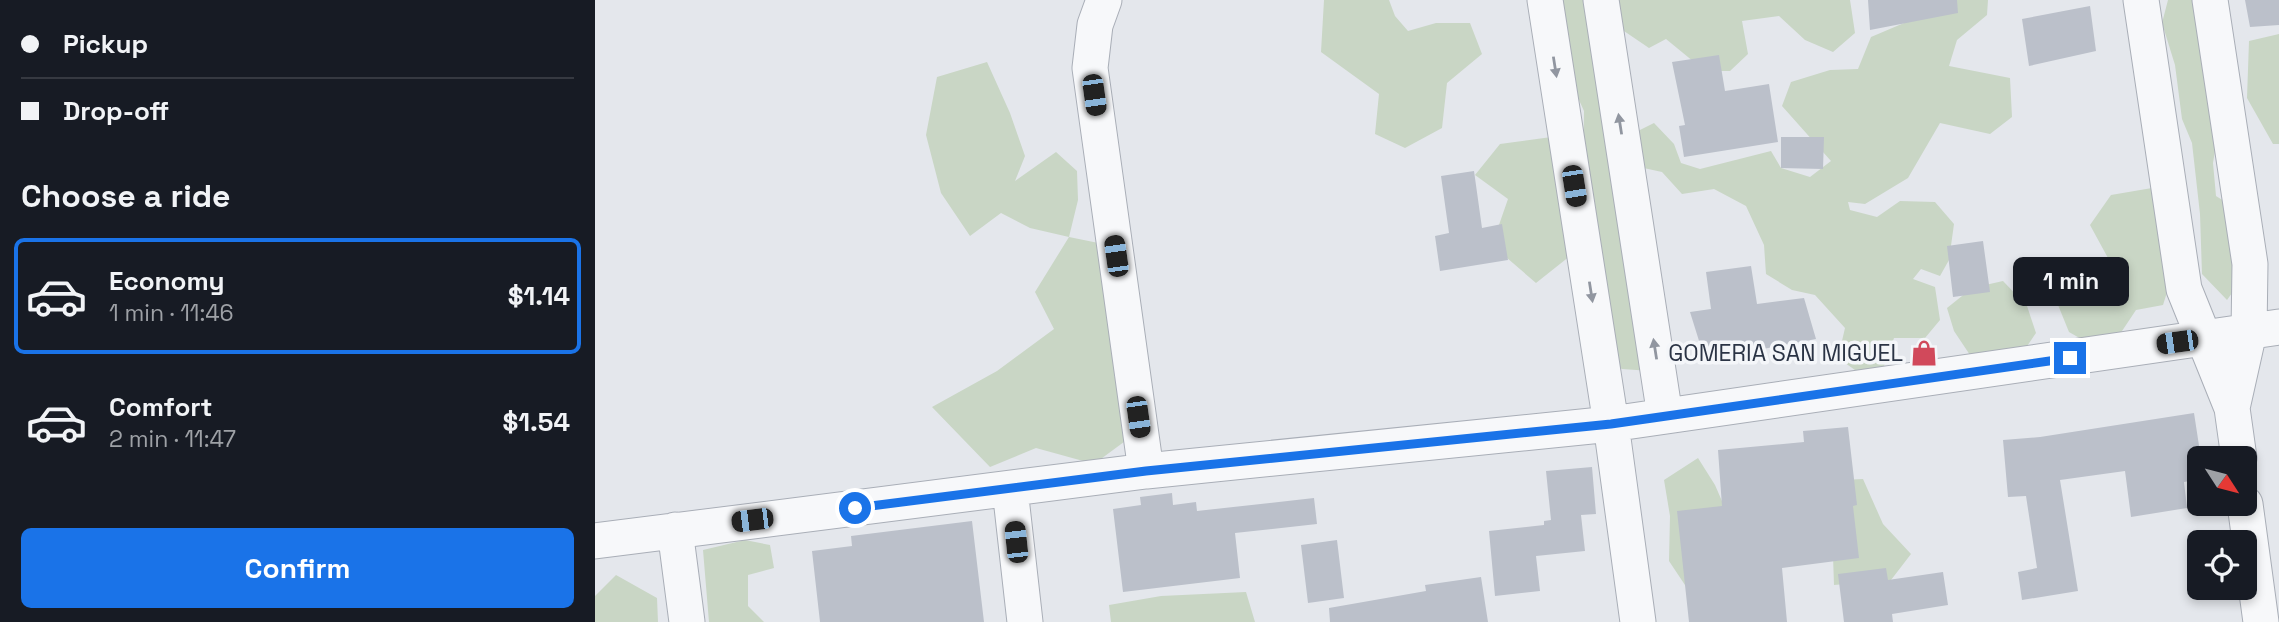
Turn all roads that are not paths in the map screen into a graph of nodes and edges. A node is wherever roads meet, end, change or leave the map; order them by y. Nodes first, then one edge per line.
1 (1104, 0) edge
2 (1545, 0) edge
3 (1601, 0) edge
4 (2141, 0) edge
5 (2210, 0) edge
6 (2264, 329) edge
7 (2204, 338) junction
8 (2232, 408) junction
9 (1665, 416) junction
10 (1611, 424) junction
11 (2237, 446) edge
12 (1146, 471) junction
13 (1010, 489) junction
14 (2247, 516) edge
15 (675, 530) junction
16 (595, 541) edge
17 (687, 622) edge
18 (1025, 622) edge
19 (1638, 622) edge
20 (2261, 622) edge

1 - 12 street
2 -> 10 street
9 -> 3 street
4 - 7 street
5 - 6 street
6 - 7 street
6 - 8 street
7 - 8 street
7 - 9 street
8 - 11 street
9 - 10 street
10 - 12 street
10 - 19 street
12 - 13 street
13 - 15 street
13 - 18 street
14 - 20 street
15 - 16 street
15 - 17 street

